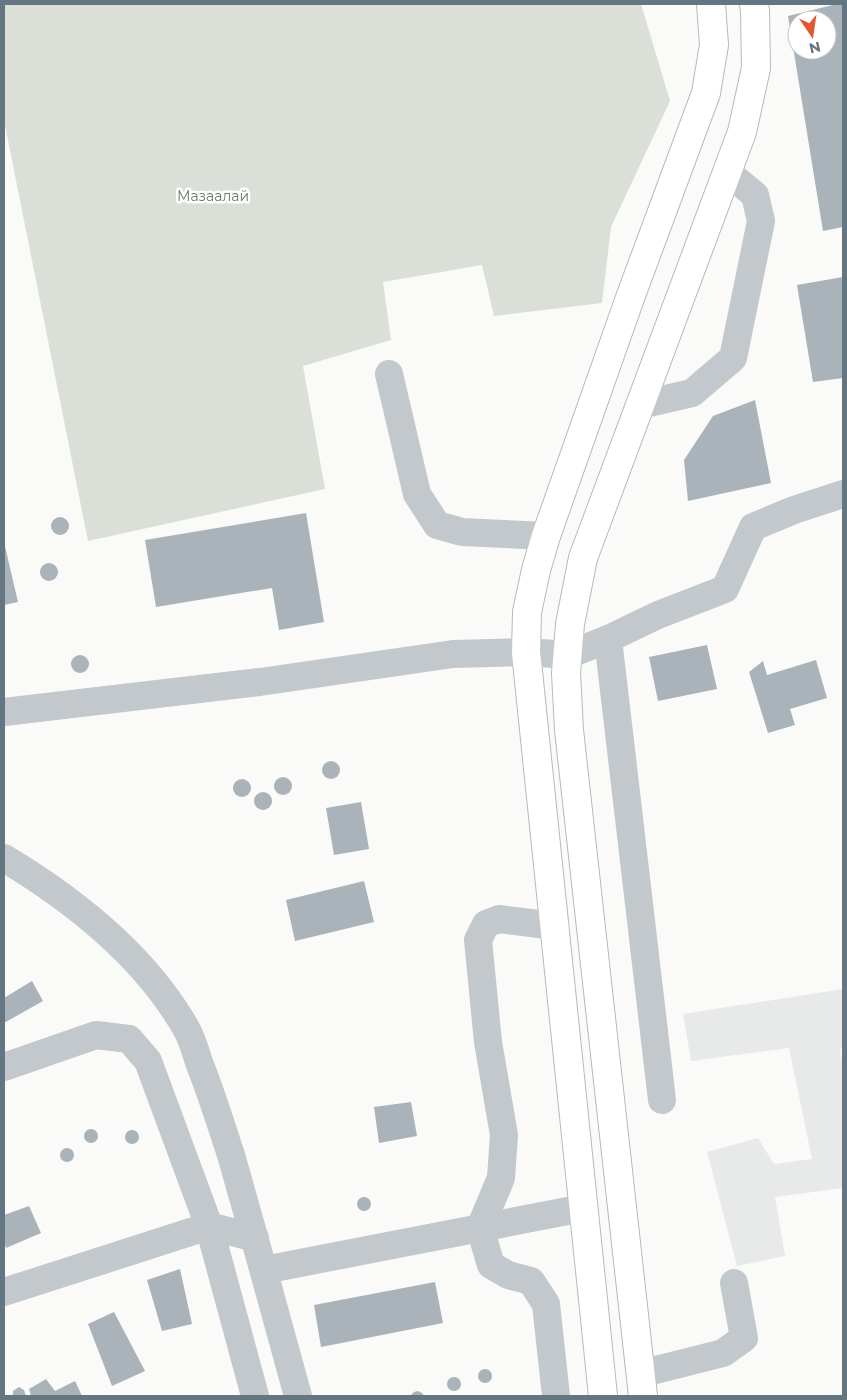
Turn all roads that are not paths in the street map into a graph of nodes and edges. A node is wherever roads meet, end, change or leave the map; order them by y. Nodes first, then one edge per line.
1 (711, 4) edge
2 (754, 4) edge
3 (727, 172) junction
4 (389, 374) dead end
5 (640, 405) junction
6 (843, 494) edge
7 (546, 536) junction
8 (608, 639) junction
9 (526, 652) junction
10 (568, 655) junction
11 (4, 712) edge
12 (4, 858) edge
13 (555, 926) junction
14 (4, 1067) edge
15 (662, 1100) dead end
16 (583, 1208) junction
17 (209, 1226) junction
18 (480, 1228) junction
19 (255, 1238) junction
20 (264, 1270) junction
21 (734, 1283) dead end
22 (4, 1292) edge
23 (641, 1385) edge
24 (255, 1396) edge
25 (298, 1396) edge
26 (556, 1396) edge
27 (603, 1396) edge

1 - 7 main road
2 - 3 main road
3 - 5 main road
3 - 5 street
4 - 7 street
5 - 10 main road
6 - 8 street
7 - 9 main road
8 - 10 street
8 - 15 street
9 - 10 street
9 - 11 street
9 - 13 main road
10 - 23 main road
12 - 19 street
13 - 16 main road
13 - 18 street
14 - 17 street
16 - 18 street
16 - 27 main road
17 - 19 street
17 - 22 street
17 - 24 street
18 - 20 street
18 - 26 street
19 - 20 street
20 - 25 street
21 - 23 street

